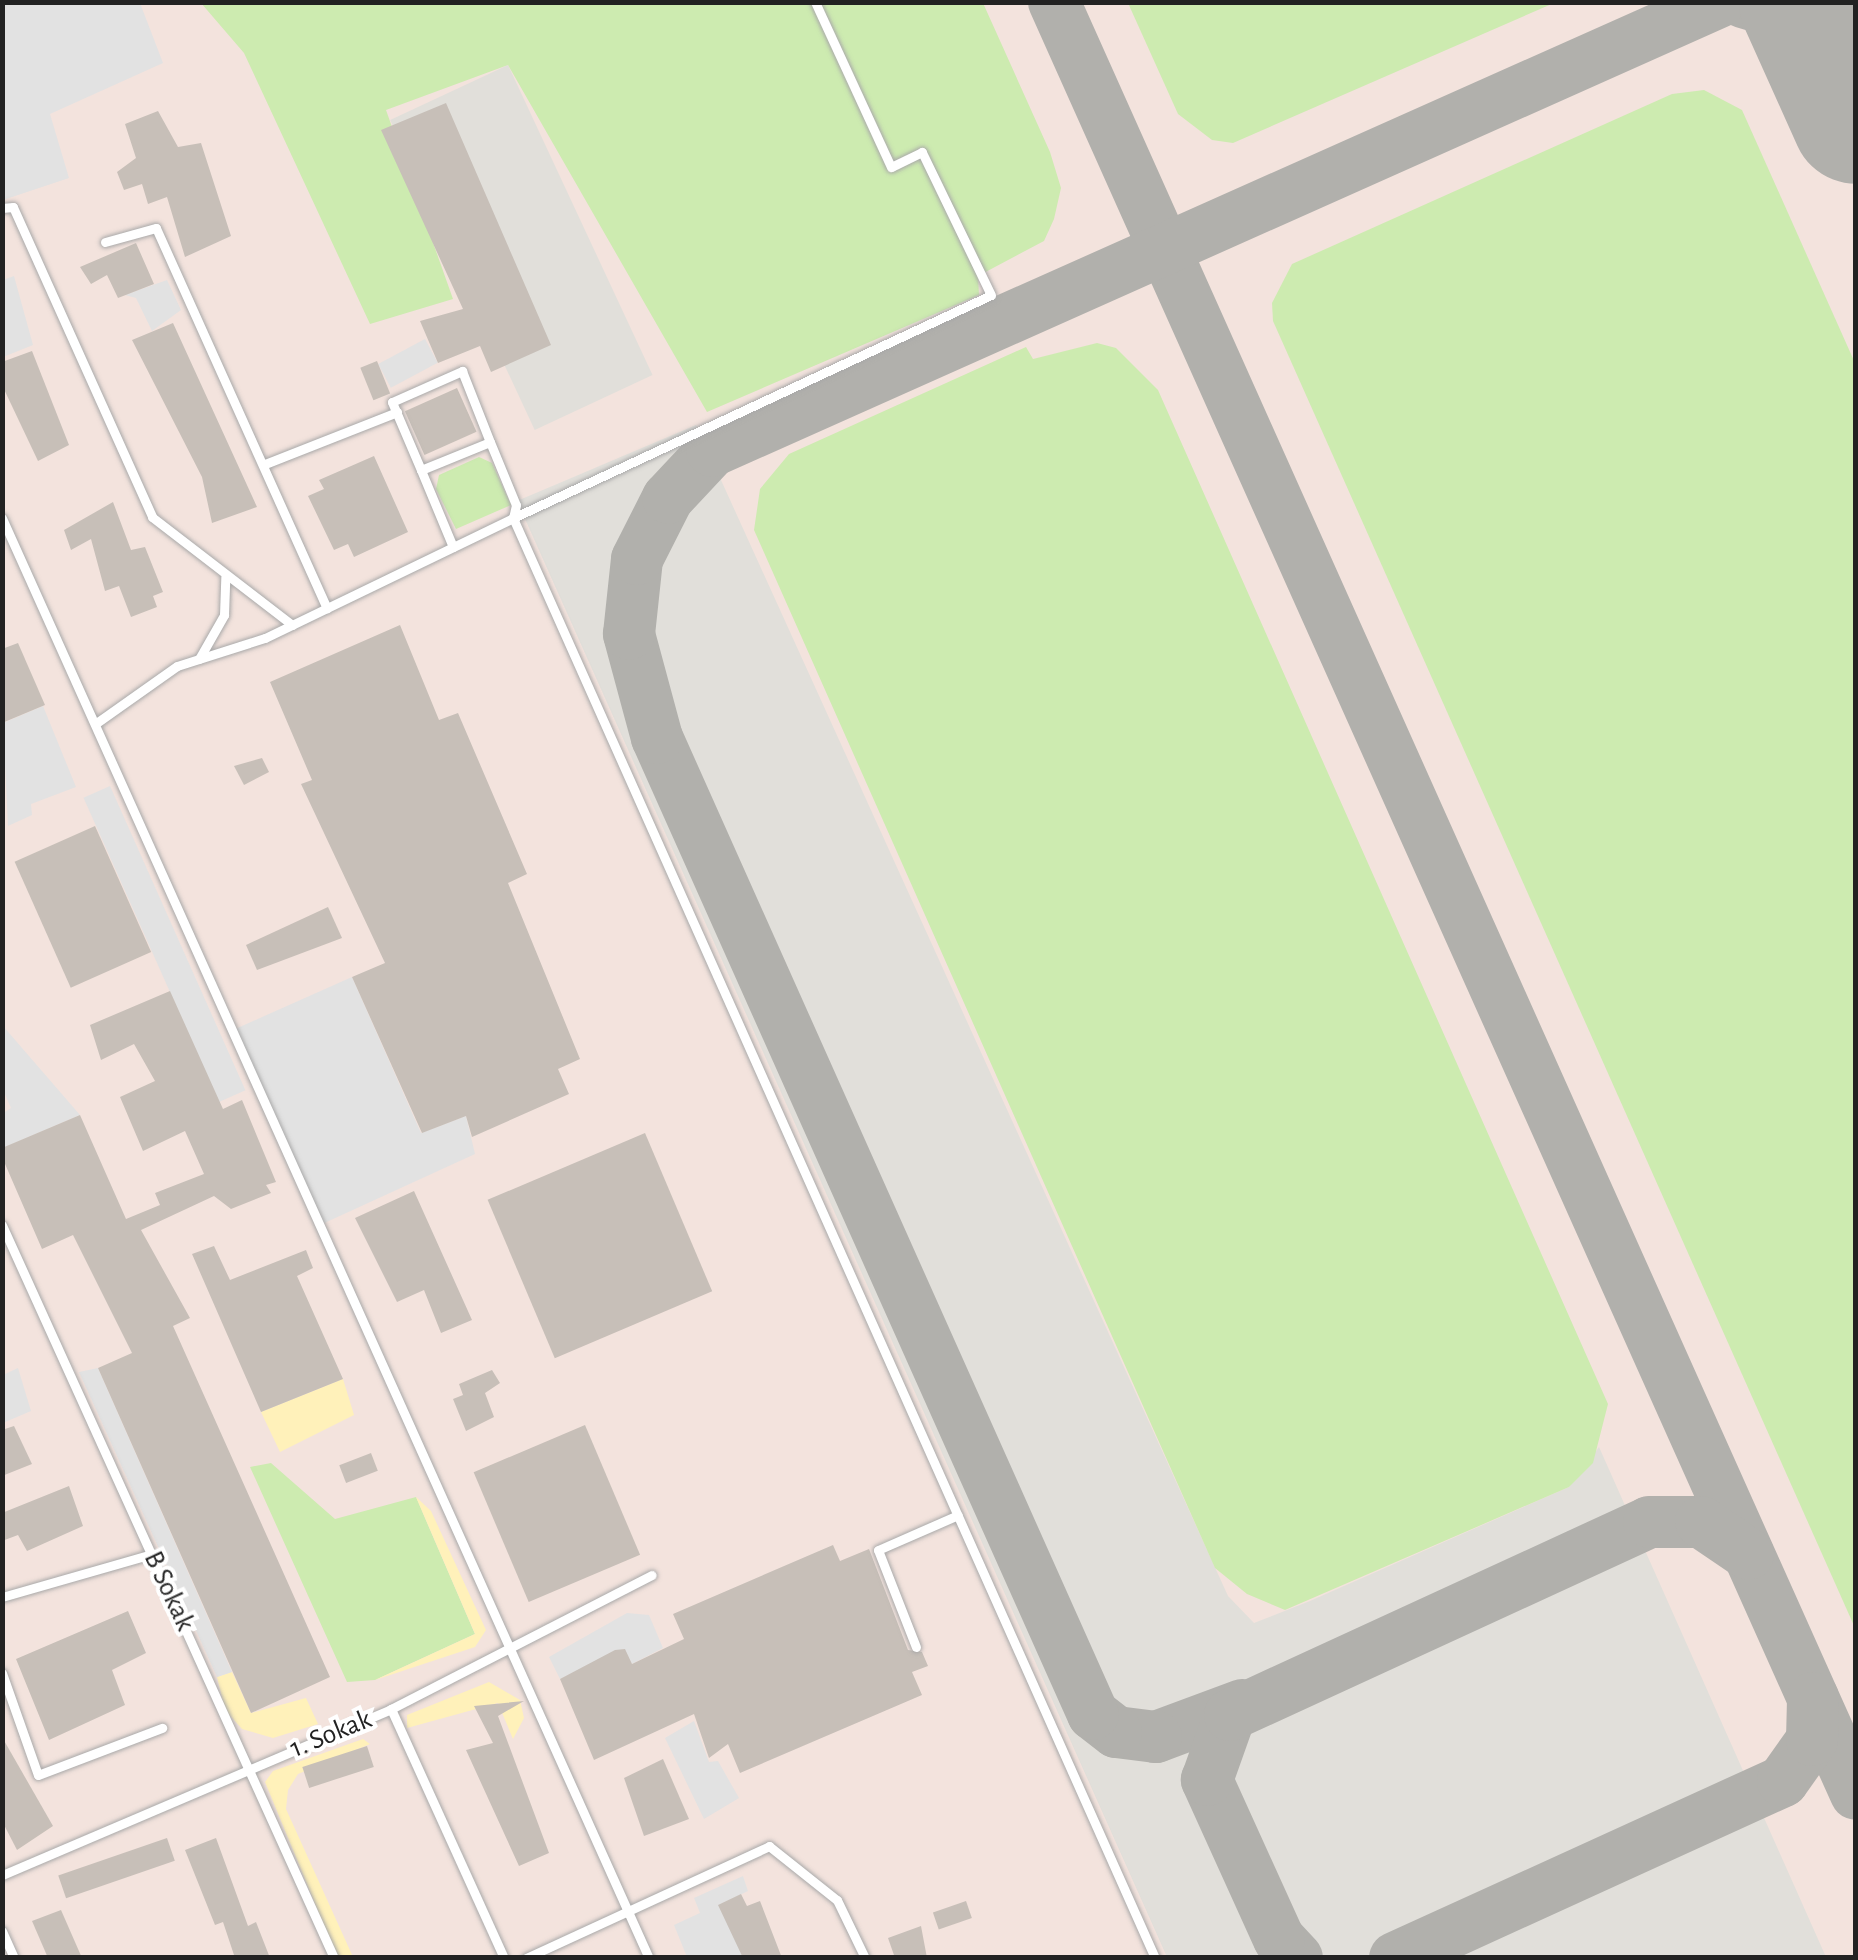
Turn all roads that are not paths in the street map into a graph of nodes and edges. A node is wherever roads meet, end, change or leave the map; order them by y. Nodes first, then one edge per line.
1 (815, 2) edge
2 (2, 208) edge
3 (105, 242) dead end
4 (397, 412) junction
5 (490, 442) junction
6 (265, 464) junction
7 (421, 470) junction
8 (2, 518) edge
9 (514, 518) junction
10 (453, 547) junction
11 (225, 577) junction
12 (327, 608) junction
13 (292, 625) junction
14 (199, 659) junction
15 (95, 724) junction
16 (2, 1225) edge
17 (958, 1514) junction
18 (152, 1554) junction
19 (652, 1576) dead end
20 (2, 1597) edge
21 (916, 1647) dead end
22 (511, 1650) junction
23 (2, 1673) edge
24 (391, 1709) junction
25 (162, 1728) dead end
26 (250, 1767) junction
27 (2, 1875) edge
28 (626, 1906) junction
29 (2, 1931) edge
30 (14, 1958) edge
31 (334, 1958) edge
32 (504, 1958) edge
33 (526, 1958) edge
34 (649, 1958) edge
35 (865, 1958) edge
36 (1155, 1958) edge

1 - 9 lane
2 - 11 lane
3 - 6 lane
4 - 5 lane
4 - 6 lane
4 - 7 lane
5 - 7 lane
5 - 9 lane
6 - 12 lane
7 - 10 lane
8 - 15 lane
9 - 10 lane
9 - 17 lane
10 - 12 lane
11 - 13 lane
11 - 14 lane
12 - 13 lane
13 - 14 lane
14 - 15 lane
15 - 22 lane
16 - 18 lane, B Sokak
17 - 21 lane
17 - 36 lane
18 - 20 lane
18 - 26 lane, B Sokak
19 - 22 lane, 1. Sokak
22 - 24 lane, 1. Sokak
22 - 28 lane
23 - 25 lane
24 - 26 lane, 1. Sokak
24 - 32 lane
26 - 27 lane, 1. Sokak
26 - 31 lane, B Sokak
28 - 33 lane
28 - 34 lane
28 - 35 lane
29 - 30 lane

